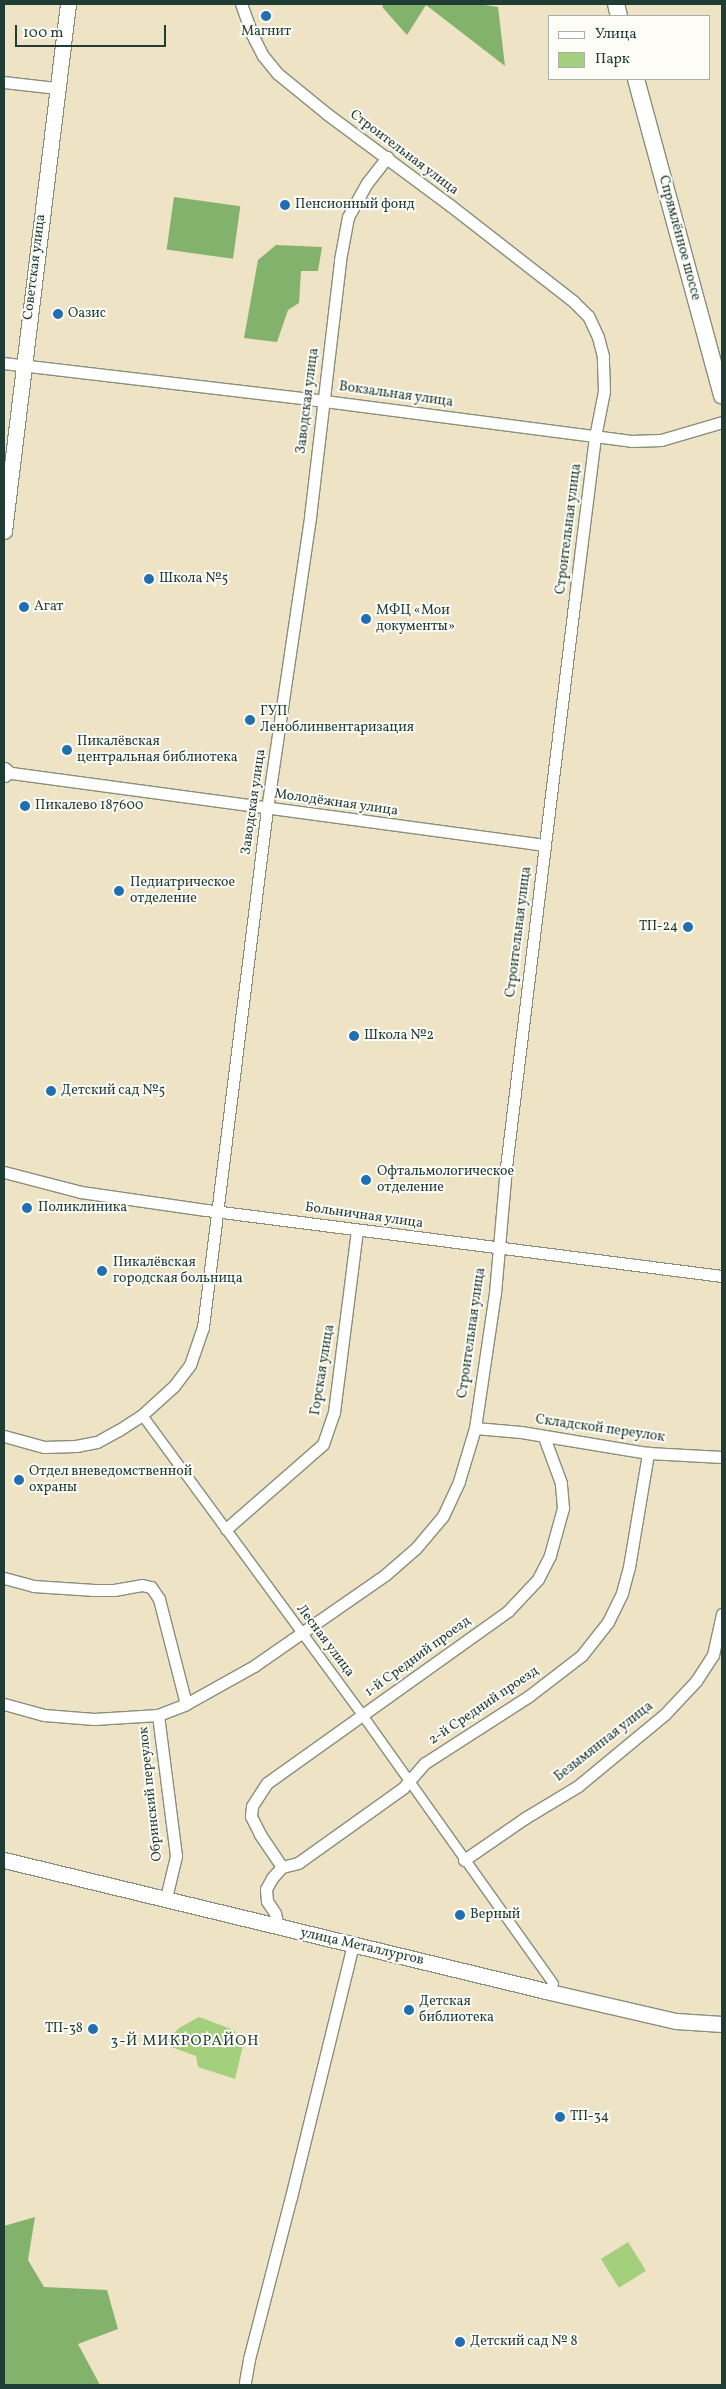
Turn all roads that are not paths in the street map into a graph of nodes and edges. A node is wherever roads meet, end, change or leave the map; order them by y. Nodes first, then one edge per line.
1 (68, 4) edge
2 (241, 4) edge
3 (636, 80) edge
4 (4, 82) edge
5 (58, 88) junction
6 (387, 157) junction
7 (4, 363) edge
8 (23, 365) junction
9 (722, 396) edge
10 (323, 400) junction
11 (722, 422) edge
12 (596, 437) junction
13 (4, 531) edge
14 (4, 772) edge
15 (267, 809) junction
16 (545, 845) junction
17 (4, 1172) edge
18 (219, 1212) junction
19 (357, 1230) junction
20 (498, 1248) junction
21 (722, 1276) edge
22 (142, 1415) junction
23 (474, 1428) junction
24 (4, 1436) edge
25 (544, 1437) junction
26 (648, 1453) junction
27 (722, 1457) edge
28 (226, 1529) junction
29 (4, 1578) edge
30 (722, 1614) edge
31 (300, 1632) junction
32 (4, 1704) edge
33 (186, 1704) junction
34 (158, 1715) junction
35 (363, 1716) junction
36 (408, 1781) junction
37 (4, 1860) edge
38 (464, 1860) junction
39 (282, 1867) junction
40 (166, 1898) junction
41 (278, 1927) junction
42 (353, 1945) junction
43 (553, 1983) dead end
44 (722, 2024) edge
45 (244, 2382) dead end

1 - 5 street, Советская улица
2 - 6 street, Строительная улица
3 - 9 main road, Спрямлённое шоссе
4 - 5 street
5 - 8 street, Советская улица
6 - 10 street, Заводская улица
6 - 12 street, Строительная улица
7 - 8 street, Вокзальная улица
8 - 10 street, Вокзальная улица
8 - 13 street, Советская улица
10 - 12 street, Вокзальная улица
10 - 15 street, Заводская улица
11 - 12 street, Вокзальная улица
12 - 16 street, Строительная улица
14 - 15 street, Молодёжная улица
15 - 16 street, Молодёжная улица
15 - 18 street, Заводская улица
16 - 20 street, Строительная улица
17 - 18 street, Больничная улица
18 - 19 street, Больничная улица
18 - 22 street, Заводская улица
19 - 20 street, Больничная улица
19 - 28 street, Горская улица
20 - 21 street, Больничная улица
20 - 23 street, Строительная улица
22 - 24 street, Заводская улица
22 - 28 street, Лесная улица
23 - 25 street, Складской переулок
23 - 31 street, Строительная улица
25 - 26 street, Складской переулок
25 - 35 street, 1-й Средний проезд
26 - 27 street, Складской переулок
26 - 36 street, 2-й Средний проезд
28 - 31 street, Лесная улица
29 - 33 street
30 - 38 street, Безымянная улица
31 - 33 street, Строительная улица
31 - 35 street, Лесная улица
32 - 34 street, Строительная улица
33 - 34 street, Строительная улица
34 - 40 street, Обринский переулок
35 - 36 street, Лесная улица
35 - 39 street, 1-й Средний проезд
36 - 38 street, Лесная улица
36 - 39 street, 2-й Средний проезд
37 - 40 street, улица Металлургов
38 - 43 street, Лесная улица
39 - 41 street
40 - 41 street, улица Металлургов
41 - 42 street, улица Металлургов
42 - 44 street, улица Металлургов
42 - 45 street

